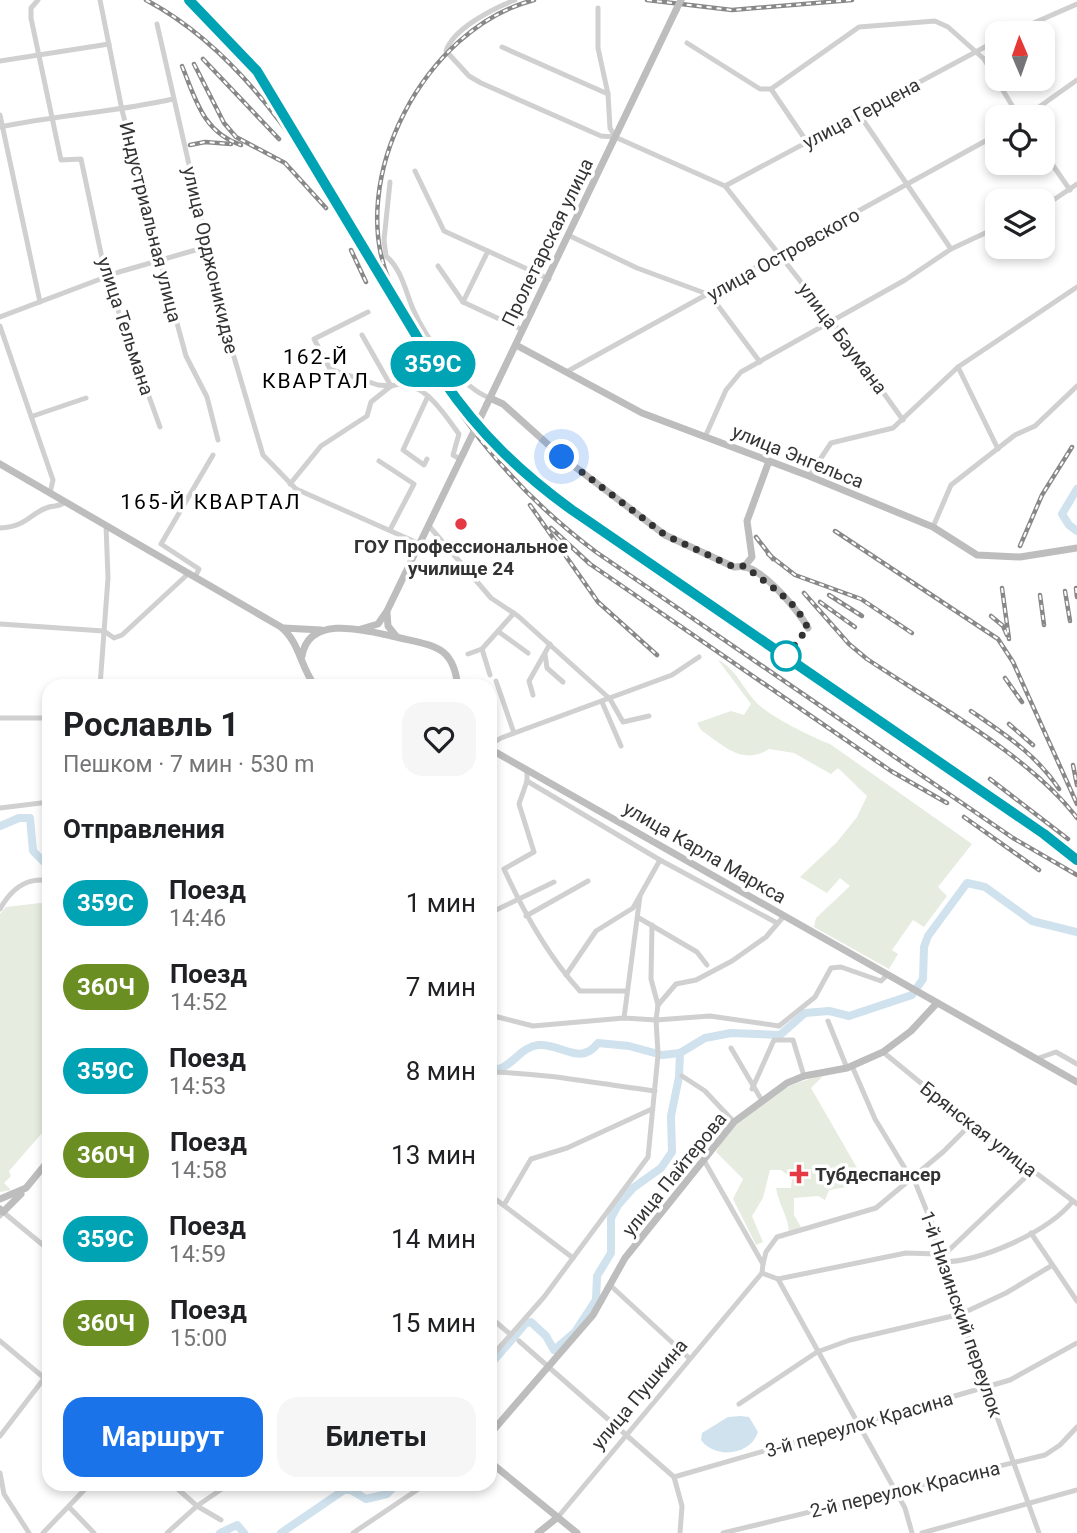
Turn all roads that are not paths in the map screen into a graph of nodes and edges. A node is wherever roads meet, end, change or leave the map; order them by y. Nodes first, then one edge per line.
1 (38, 0) edge
2 (100, 0) edge
3 (515, 0) edge
4 (681, 0) edge
5 (1077, 4) edge
6 (598, 8) dead end
7 (1038, 21) edge
8 (157, 24) dead end
9 (687, 43) dead end
10 (109, 44) junction
11 (502, 47) dead end
12 (985, 47) edge
13 (974, 53) junction
14 (37, 56) junction
15 (0, 61) edge
16 (1077, 80) edge
17 (771, 89) junction
18 (608, 94) junction
19 (173, 99) junction
20 (1012, 105) edge
21 (1042, 105) edge
22 (122, 110) junction
23 (859, 114) junction
24 (0, 115) edge
25 (51, 116) junction
26 (1, 127) edge
27 (615, 137) junction
28 (985, 141) edge
29 (807, 142) junction
30 (1055, 168) edge
31 (415, 171) dead end
32 (390, 181) dead end
33 (1077, 184) edge
34 (906, 185) junction
35 (725, 186) junction
36 (1070, 190) junction
37 (1055, 199) edge
38 (985, 232) edge
39 (568, 235) junction
40 (206, 247) junction
41 (951, 249) junction
42 (488, 251) junction
43 (780, 255) junction
44 (160, 261) junction
45 (438, 266) dead end
46 (106, 277) junction
47 (549, 279) junction
48 (1077, 287) edge
49 (709, 295) junction
50 (463, 302) junction
51 (40, 303) junction
52 (368, 312) dead end
53 (0, 317) edge
54 (832, 321) junction
55 (0, 326) edge
56 (523, 330) junction
57 (362, 335) dead end
58 (516, 345) junction
59 (760, 362) junction
60 (958, 367) junction
61 (568, 370) junction
62 (391, 386) junction
63 (1077, 386) edge
64 (428, 396) junction
65 (86, 398) dead end
66 (489, 401) junction
67 (33, 416) junction
68 (903, 420) junction
69 (160, 427) dead end
70 (705, 437) junction
71 (219, 440) dead end
72 (998, 449) junction
73 (213, 455) dead end
74 (461, 457) junction
75 (428, 459) dead end
76 (379, 461) dead end
77 (769, 461) junction
78 (0, 464) edge
79 (808, 476) junction
80 (290, 484) junction
81 (50, 494) junction
82 (65, 502) junction
83 (106, 525) junction
84 (429, 526) junction
85 (933, 527) junction
86 (0, 528) edge
87 (390, 530) junction
88 (420, 544) junction
89 (1077, 548) edge
90 (744, 566) junction
91 (192, 575) junction
92 (387, 611) junction
93 (514, 613) junction
94 (0, 624) edge
95 (281, 627) junction
96 (808, 628) dead end
97 (360, 629) junction
98 (325, 630) junction
99 (104, 631) junction
100 (499, 632) junction
101 (114, 638) junction
102 (400, 638) junction
103 (550, 644) junction
104 (482, 649) junction
105 (528, 653) dead end
106 (468, 654) dead end
107 (545, 654) junction
108 (103, 656) junction
109 (699, 657) dead end
110 (302, 660) junction
111 (491, 675) dead end
112 (101, 679) edge
113 (312, 679) edge
114 (456, 679) edge
115 (563, 682) dead end
116 (497, 684) edge
117 (533, 695) dead end
118 (610, 699) junction
119 (602, 702) junction
120 (649, 716) dead end
121 (0, 718) edge
122 (42, 718) edge
123 (514, 733) junction
124 (497, 743) edge
125 (621, 746) dead end
126 (497, 751) edge
127 (527, 769) junction
128 (527, 781) junction
129 (42, 803) edge
130 (0, 808) edge
131 (660, 860) junction
132 (42, 881) edge
133 (588, 881) dead end
134 (554, 882) dead end
135 (640, 895) junction
136 (517, 898) junction
137 (0, 909) edge
138 (497, 909) edge
139 (526, 916) junction
140 (784, 916) junction
141 (639, 918) junction
142 (777, 923) junction
143 (652, 925) junction
144 (707, 965) dead end
145 (566, 975) junction
146 (887, 975) junction
147 (628, 991) junction
148 (937, 1003) junction
149 (658, 1005) junction
150 (497, 1017) edge
151 (624, 1018) junction
152 (656, 1020) junction
153 (828, 1021) dead end
154 (731, 1048) dead end
155 (883, 1052) junction
156 (1036, 1059) junction
157 (1077, 1064) edge
158 (850, 1067) junction
159 (497, 1072) edge
160 (682, 1076) dead end
161 (804, 1076) junction
162 (1077, 1082) edge
163 (752, 1088) junction
164 (655, 1091) junction
165 (761, 1099) junction
166 (652, 1109) junction
167 (734, 1122) junction
168 (971, 1124) junction
169 (705, 1162) junction
170 (42, 1169) edge
171 (1032, 1171) junction
172 (913, 1177) junction
173 (26, 1188) junction
174 (0, 1199) edge
175 (497, 1200) edge
176 (1075, 1203) edge
177 (504, 1205) junction
178 (1, 1212) edge
179 (1031, 1233) junction
180 (42, 1244) edge
181 (938, 1254) junction
182 (573, 1258) junction
183 (941, 1262) junction
184 (763, 1264) junction
185 (1051, 1266) junction
186 (762, 1273) junction
187 (778, 1279) junction
188 (611, 1286) junction
189 (1077, 1301) edge
190 (961, 1314) junction
191 (497, 1323) edge
192 (510, 1334) junction
193 (0, 1341) edge
194 (519, 1341) dead end
195 (1077, 1343) edge
196 (497, 1350) edge
197 (817, 1352) junction
198 (689, 1359) junction
199 (549, 1366) junction
200 (42, 1376) edge
201 (42, 1386) edge
202 (986, 1386) junction
203 (739, 1404) dead end
204 (855, 1423) junction
205 (497, 1426) edge
206 (1077, 1427) edge
207 (626, 1433) junction
208 (0, 1436) edge
209 (1014, 1464) junction
210 (497, 1468) edge
211 (0, 1474) edge
212 (674, 1477) junction
213 (1077, 1490) edge
214 (84, 1491) edge
215 (180, 1491) edge
216 (219, 1491) edge
217 (416, 1491) edge
218 (893, 1491) junction
219 (1028, 1504) junction
220 (197, 1506) junction
221 (70, 1508) junction
222 (558, 1517) junction
223 (221, 1520) dead end
224 (29, 1533) edge
225 (43, 1533) edge
226 (94, 1533) edge
227 (167, 1533) edge
228 (353, 1533) edge
229 (538, 1533) edge
230 (576, 1533) edge
231 (680, 1533) edge
232 (723, 1533) edge
233 (912, 1533) edge
234 (922, 1533) edge
235 (1039, 1533) edge

1 - 14 street, улица Тельмана
2 - 10 street, Индустриальная улица
3 - 27 street, улица Баумана
4 - 27 main road, Пролетарская улица, bridge
5 - 7 street
6 - 18 street
8 - 19 street, улица Орджоникидзе
9 - 17 street
10 - 14 street
10 - 22 street, Индустриальная улица
11 - 18 street
12 - 13 street, улица Герцена
13 - 17 street
13 - 20 street
13 - 23 street, улица Герцена
14 - 15 street
14 - 25 street, улица Тельмана
16 - 21 street
17 - 29 street
18 - 27 street
19 - 22 street
19 - 40 street, улица Орджоникидзе
22 - 25 street
22 - 44 street, Индустриальная улица
23 - 29 street, улица Герцена
23 - 34 street
24 - 26 street
25 - 26 street
25 - 46 street, улица Тельмана
26 - 51 street
27 - 35 street, улица Баумана
27 - 39 main road, Пролетарская улица
28 - 34 street, улица Островского
29 - 35 street, улица Герцена
30 - 36 street
31 - 42 street
32 - 66 street
33 - 36 street
34 - 41 street
34 - 43 street, улица Островского
35 - 43 street, улица Баумана
36 - 37 street
38 - 41 street
39 - 47 main road, Пролетарская улица
39 - 49 street
40 - 44 street
40 - 80 street, улица Орджоникидзе
41 - 54 street
42 - 47 street
42 - 50 street
43 - 49 street, улица Островского
43 - 54 street, улица Баумана
44 - 46 street
44 - 71 street, Индустриальная улица
45 - 50 street
46 - 51 street
46 - 69 street, улица Тельмана
47 - 56 main road, Пролетарская улица
48 - 60 street
49 - 59 street
49 - 61 street, улица Островского
50 - 56 street
51 - 53 street
52 - 62 street
54 - 59 street
54 - 68 street, улица Баумана
55 - 67 street
56 - 58 main road, Пролетарская улица
57 - 62 street
58 - 61 main road, улица Энгельса
58 - 66 main road, Пролетарская улица
59 - 70 street
60 - 68 street
60 - 72 street
61 - 70 main road, улица Энгельса
62 - 64 street
62 - 80 street
63 - 72 street
64 - 74 street
64 - 75 street
65 - 67 street
66 - 74 main road, Пролетарская улица, bridge
66 - 90 main road
67 - 81 street
68 - 79 street
70 - 77 main road, улица Энгельса
72 - 85 street
73 - 91 street
74 - 84 main road, Пролетарская улица
76 - 87 street
77 - 79 main road, улица Энгельса
77 - 90 main road
78 - 81 main road
79 - 85 main road, улица Энгельса
80 - 87 street, улица Орджоникидзе
81 - 82 main road
82 - 83 main road
82 - 86 street
83 - 91 main road
83 - 99 street
84 - 88 main road, Пролетарская улица
84 - 93 street
85 - 89 main road, улица Энгельса
87 - 88 street, улица Орджоникидзе
88 - 92 main road, Пролетарская улица
90 - 96 main road
91 - 95 main road
91 - 101 street
92 - 97 main road
92 - 102 main road
93 - 100 street
93 - 103 street
94 - 99 street
95 - 98 main road
95 - 110 main road
97 - 98 main road
97 - 102 main road
98 - 110 main road
99 - 101 street
99 - 108 street
100 - 104 street
100 - 105 street
101 - 108 street
102 - 114 main road
103 - 107 street
103 - 118 street
104 - 106 street
104 - 111 street
107 - 115 street
107 - 117 street
108 - 112 street
109 - 118 street
110 - 113 main road
116 - 123 street
118 - 119 street
118 - 120 street
119 - 123 street
119 - 125 street
121 - 122 street
123 - 124 street
126 - 127 main road, улица Карла Маркса
127 - 128 street
127 - 140 main road, улица Карла Маркса
128 - 131 street, улица Карла Маркса
128 - 136 street
129 - 130 street
131 - 135 street
131 - 142 street, улица Карла Маркса
132 - 137 street
133 - 139 street
134 - 136 street
135 - 141 street
135 - 145 street
136 - 138 street
136 - 139 street
139 - 145 street
140 - 142 street
140 - 146 main road, улица Карла Маркса
141 - 143 street
141 - 147 street
142 - 149 street
143 - 144 street
143 - 149 street
145 - 147 street
146 - 148 main road, улица Карла Маркса
146 - 152 street
147 - 151 street
148 - 155 main road, улица Пайтерова
148 - 156 main road
149 - 152 street
150 - 151 street
151 - 152 street
152 - 164 street
153 - 158 street, 1-й Низинский переулок
154 - 163 street
155 - 158 main road, улица Пайтерова
155 - 168 street, Брянская улица
156 - 157 street
156 - 162 main road
158 - 161 main road, улица Пайтерова
158 - 172 street, 1-й Низинский переулок
159 - 164 street
160 - 167 street
161 - 163 street
161 - 165 main road, улица Пайтерова
163 - 165 street
164 - 166 street
165 - 167 main road, улица Пайтерова
166 - 177 street
166 - 182 street
167 - 169 main road, улица Пайтерова
168 - 171 street, Брянская улица
168 - 172 street
169 - 184 street
169 - 188 main road, улица Пайтерова
170 - 173 main road
171 - 176 street, Брянская улица
171 - 181 street
172 - 181 street, 1-й Низинский переулок
172 - 184 street
173 - 174 main road
173 - 178 main road
175 - 177 street
176 - 179 street
177 - 182 street
178 - 180 street
179 - 183 street
179 - 185 street
181 - 183 street, 1-й Низинский переулок
181 - 187 street
182 - 192 street
183 - 190 street, 1-й Низинский переулок
184 - 186 street
185 - 189 street
185 - 190 street
186 - 187 street
186 - 198 street, улица Пушкина
187 - 197 street
188 - 198 street
188 - 199 main road, улица Пайтерова
190 - 197 street
190 - 202 street, 1-й Низинский переулок
191 - 192 street
192 - 196 street
193 - 200 street
194 - 199 street
195 - 202 street, 3-й переулок Красина
197 - 203 street
197 - 204 street
198 - 207 street, улица Пушкина
199 - 205 main road, улица Пайтерова
199 - 207 street
201 - 208 street
202 - 204 street, 3-й переулок Красина
202 - 209 street, 1-й Низинский переулок
204 - 212 street, 3-й переулок Красина
204 - 218 street
206 - 209 street, 2-й переулок Красина
207 - 212 street
207 - 222 street, улица Пушкина
209 - 218 street, 2-й переулок Красина
209 - 219 street, 1-й Низинский переулок
210 - 222 main road
211 - 224 street
212 - 231 street
213 - 219 street
214 - 221 street
215 - 220 street
216 - 220 street
217 - 228 street
218 - 232 street, 2-й переулок Красина
218 - 233 street
219 - 234 street
219 - 235 street, 1-й Низинский переулок
220 - 223 street
220 - 227 street
221 - 225 street
221 - 226 street
222 - 229 main road, улица Пушкина
222 - 230 main road

